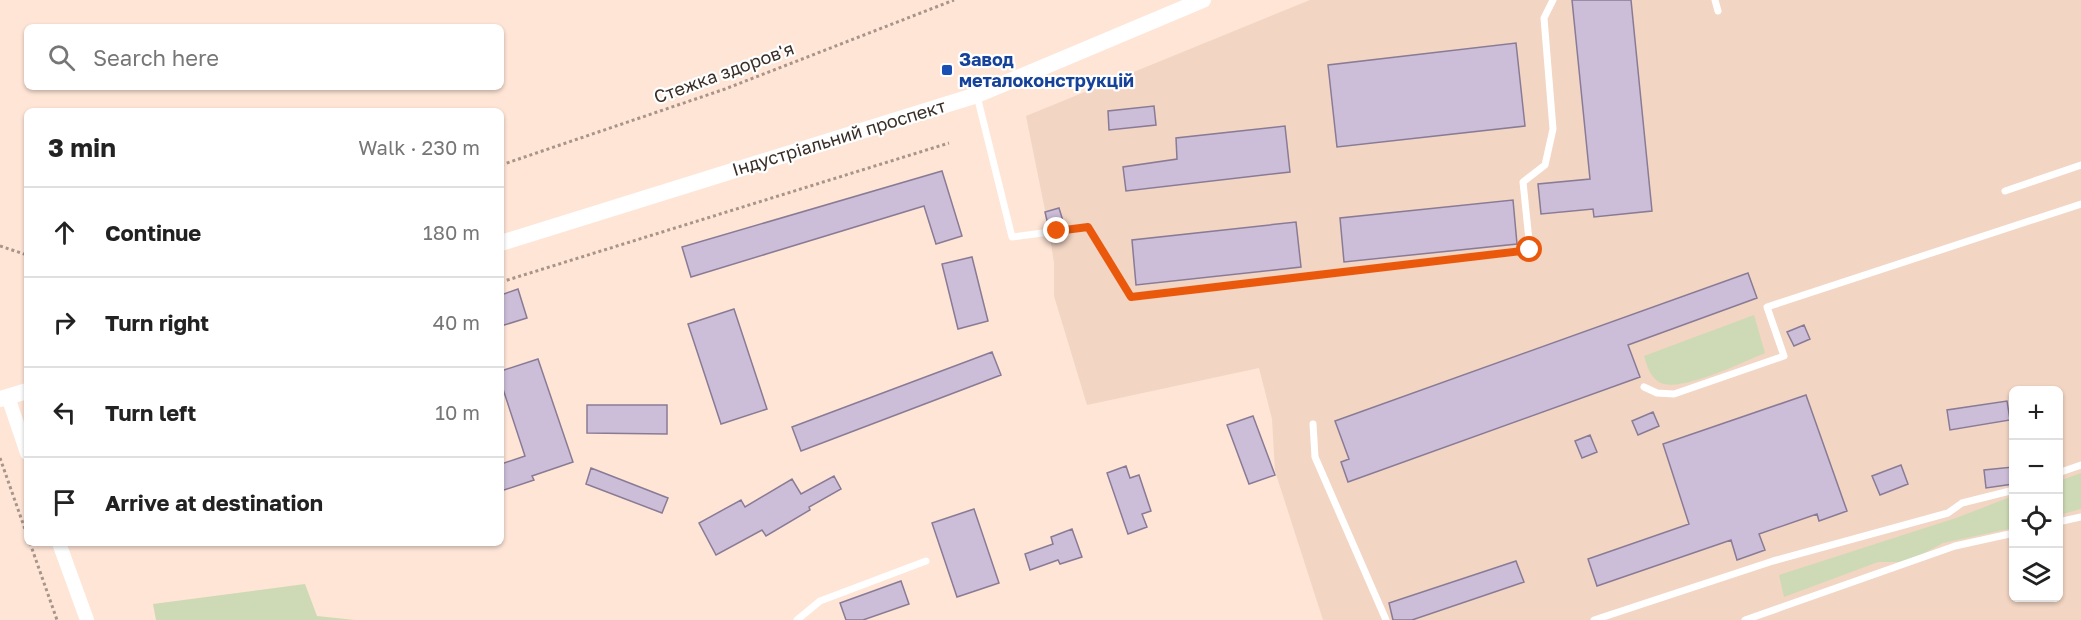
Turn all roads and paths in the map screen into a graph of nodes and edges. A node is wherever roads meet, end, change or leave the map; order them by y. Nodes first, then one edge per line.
1 (954, 0) edge
2 (1203, 0) edge
3 (1553, 0) edge
4 (1715, 0) edge
5 (1718, 11) dead end
6 (977, 95) junction
7 (949, 143) dead end
8 (504, 164) edge
9 (2081, 165) edge
10 (2005, 191) dead end
11 (2081, 204) edge
12 (504, 242) edge
13 (0, 246) edge
14 (24, 254) edge
15 (504, 281) edge
16 (1644, 387) dead end
17 (24, 392) edge
18 (4, 398) edge
19 (1313, 424) dead end
20 (24, 446) edge
21 (0, 458) edge
22 (2081, 465) edge
23 (2063, 471) edge
24 (2009, 491) edge
25 (2081, 517) edge
26 (2063, 521) edge
27 (24, 526) edge
28 (2009, 534) edge
29 (31, 546) edge
30 (60, 546) edge
31 (926, 561) dead end
32 (57, 620) edge
33 (87, 620) edge
34 (797, 620) edge
35 (1386, 620) edge
36 (1594, 620) edge
37 (1745, 620) edge

1 - 8 path, Стежка здоров'я
2 - 6 street, Індустріальний проспект
3 - 6 lane
4 - 5 lane
6 - 12 street, Індустріальний проспект
7 - 15 path
9 - 10 lane
11 - 16 lane
13 - 14 path
17 - 18 street
18 - 20 street
19 - 35 lane
21 - 27 path
22 - 23 lane
24 - 36 lane
25 - 26 lane
28 - 37 lane
29 - 32 path
30 - 33 street
31 - 34 lane

